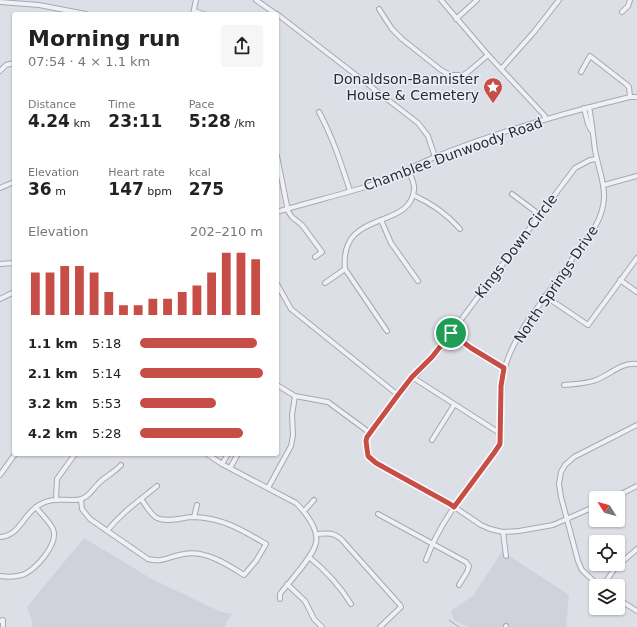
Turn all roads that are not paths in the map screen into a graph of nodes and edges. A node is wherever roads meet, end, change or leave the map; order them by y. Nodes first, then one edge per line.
1 (196, 0) edge
2 (256, 0) edge
3 (441, 0) edge
4 (477, 0) edge
5 (558, 0) edge
6 (630, 0) edge
7 (0, 2) edge
8 (379, 9) dead end
9 (76, 12) edge
10 (193, 12) edge
11 (274, 12) edge
12 (622, 12) dead end
13 (279, 16) edge
14 (456, 19) junction
15 (488, 55) junction
16 (12, 64) edge
17 (502, 68) junction
18 (0, 71) edge
19 (581, 72) dead end
20 (630, 97) junction
21 (637, 97) edge
22 (589, 107) junction
23 (584, 108) junction
24 (319, 112) dead end
25 (546, 119) junction
26 (592, 130) junction
27 (435, 157) junction
28 (597, 159) junction
29 (279, 166) edge
30 (408, 170) junction
31 (637, 176) edge
32 (12, 183) edge
33 (604, 185) junction
34 (0, 188) edge
35 (350, 191) junction
36 (512, 194) dead end
37 (413, 196) junction
38 (288, 209) junction
39 (279, 211) edge
40 (540, 215) junction
41 (381, 220) junction
42 (460, 229) dead end
43 (315, 257) dead end
44 (637, 258) edge
45 (12, 263) edge
46 (0, 264) edge
47 (345, 269) junction
48 (620, 280) junction
49 (418, 281) dead end
50 (325, 283) dead end
51 (279, 287) edge
52 (637, 292) edge
53 (12, 293) edge
54 (545, 296) junction
55 (0, 299) edge
56 (387, 331) dead end
57 (451, 333) junction
58 (637, 364) edge
59 (504, 368) junction
60 (412, 377) junction
61 (564, 385) dead end
62 (279, 386) edge
63 (398, 395) junction
64 (295, 396) junction
65 (454, 405) junction
66 (637, 425) edge
67 (370, 433) junction
68 (500, 434) junction
69 (432, 440) dead end
70 (14, 456) edge
71 (73, 456) edge
72 (210, 456) edge
73 (227, 456) edge
74 (237, 456) edge
75 (222, 464) junction
76 (121, 465) dead end
77 (230, 468) junction
78 (0, 475) edge
79 (157, 486) dead end
80 (637, 486) edge
81 (268, 488) junction
82 (625, 492) edge
83 (56, 499) junction
84 (141, 499) junction
85 (81, 500) junction
86 (314, 500) dead end
87 (197, 505) dead end
88 (36, 507) junction
89 (454, 507) junction
90 (589, 509) edge
91 (304, 511) junction
92 (378, 514) dead end
93 (194, 517) junction
94 (567, 520) junction
95 (107, 531) junction
96 (502, 532) junction
97 (316, 534) junction
98 (0, 537) edge
99 (434, 543) junction
100 (637, 549) edge
101 (506, 556) dead end
102 (309, 557) junction
103 (426, 560) dead end
104 (0, 576) edge
105 (592, 579) edge
106 (608, 579) edge
107 (287, 584) junction
108 (459, 585) dead end
109 (280, 599) dead end
110 (625, 603) edge
111 (351, 604) dead end
112 (637, 611) edge
113 (0, 621) edge
114 (3, 627) edge
115 (322, 627) edge
116 (380, 627) edge

1 - 10 street
2 - 11 street
3 - 14 street
4 - 14 street
5 - 17 street
6 - 12 street
7 - 9 street
8 - 15 street
13 - 27 street
14 - 15 street
15 - 17 street
16 - 18 street
17 - 25 street
19 - 20 street
20 - 21 street, Chamblee Dunwoody Road
20 - 22 street, Chamblee Dunwoody Road
22 - 23 street, Chamblee Dunwoody Road
22 - 26 street, North Springs Drive
23 - 25 street, Chamblee Dunwoody Road
23 - 26 street, North Springs Drive
24 - 35 street
25 - 27 street, Chamblee Dunwoody Road
26 - 28 street, North Springs Drive
27 - 30 street, Chamblee Dunwoody Road
28 - 33 street, North Springs Drive
28 - 40 street, Kings Down Circle
29 - 38 street
30 - 35 street, Chamblee Dunwoody Road
30 - 37 street
31 - 33 street
32 - 34 street
33 - 54 street, North Springs Drive
35 - 38 street, Chamblee Dunwoody Road
36 - 40 street
37 - 41 street
37 - 42 street
38 - 39 street, Chamblee Dunwoody Road
38 - 43 street
40 - 57 street, Kings Down Circle
41 - 47 street
41 - 49 street
44 - 48 street
45 - 46 street
47 - 50 street
47 - 56 street
48 - 52 street
48 - 54 street
51 - 63 street
53 - 55 street
54 - 59 street, North Springs Drive
57 - 59 street
57 - 60 street, Kings Down Circle
58 - 61 street
59 - 68 street, North Springs Drive
60 - 63 street, Kings Down Circle
60 - 65 street
62 - 64 street
63 - 67 street, Kings Down Circle
64 - 67 street
64 - 81 street
65 - 68 street
65 - 69 street
66 - 94 street
67 - 89 street, Kings Down Circle
68 - 89 street, North Springs Drive
70 - 78 street
71 - 83 street
72 - 75 street
73 - 75 street
74 - 77 street
75 - 77 street
76 - 85 street
77 - 81 street
79 - 84 street
80 - 82 street
81 - 91 street
83 - 85 street
83 - 88 street
84 - 93 street
84 - 95 street
85 - 95 street
86 - 91 street
87 - 93 street
88 - 98 street
88 - 104 street
89 - 96 street
89 - 99 street, North Springs Drive
90 - 94 street
91 - 97 street
92 - 99 street
93 - 95 street
94 - 96 street
94 - 105 street
96 - 101 street
97 - 102 street
97 - 116 street
99 - 103 street, North Springs Drive
99 - 108 street
100 - 106 street
102 - 107 street
102 - 111 street
107 - 109 street
107 - 115 street
110 - 112 street
113 - 114 street

